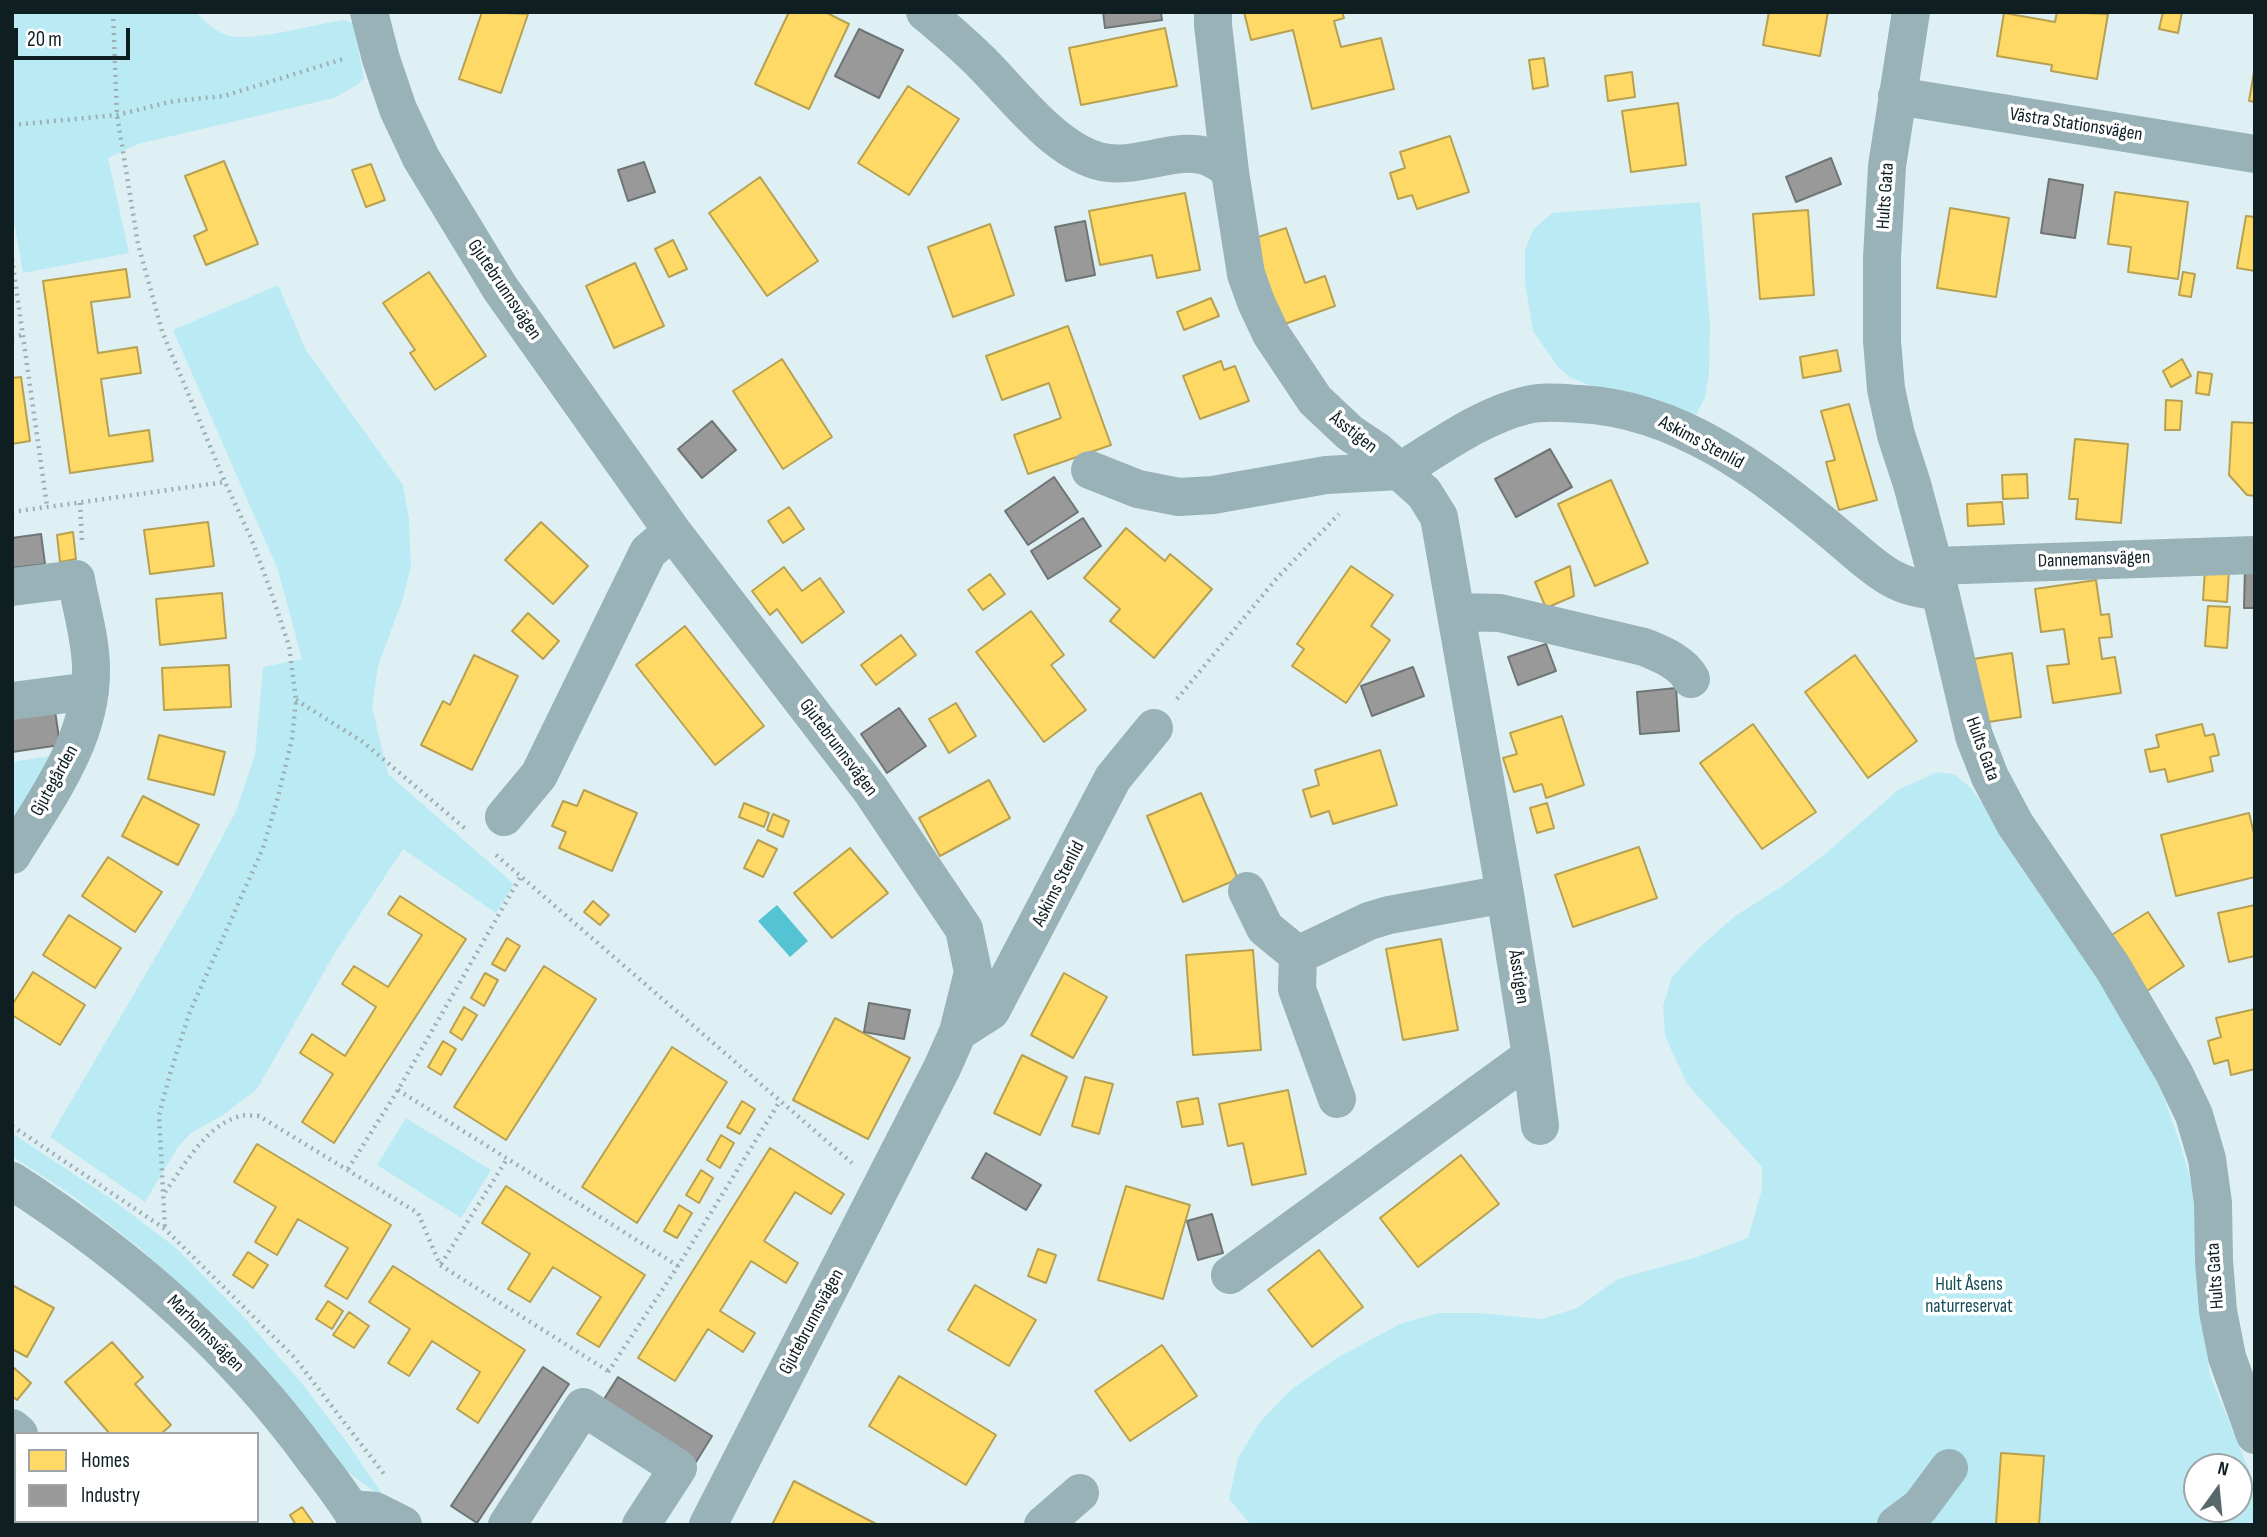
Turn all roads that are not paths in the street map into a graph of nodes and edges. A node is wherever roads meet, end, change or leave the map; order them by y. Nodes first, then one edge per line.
1 (925, 12) edge
2 (1213, 12) edge
3 (1911, 12) edge
4 (373, 27) edge
5 (1897, 96) junction
6 (2255, 154) edge
7 (1230, 172) junction
8 (1090, 470) dead end
9 (1400, 471) junction
10 (672, 531) junction
11 (2255, 555) edge
12 (1936, 578) junction
13 (12, 587) edge
14 (1457, 612) junction
15 (1691, 679) dead end
16 (90, 691) junction
17 (12, 701) edge
18 (1154, 728) road end
19 (489, 827) road end
20 (12, 855) edge
21 (1247, 891) dead end
22 (1504, 894) junction
23 (1298, 955) junction
24 (958, 1032) junction
25 (1531, 1056) junction
26 (1337, 1099) dead end
27 (1540, 1126) dead end
28 (12, 1181) edge
29 (1230, 1275) dead end
30 (2241, 1355) edge
31 (2255, 1435) edge
32 (1949, 1468) dead end
33 (355, 1517) edge
34 (403, 1525) edge
35 (508, 1525) edge
36 (641, 1525) edge
37 (708, 1525) edge
38 (1896, 1525) edge

1 - 7 street
2 - 7 street, Åsstigen
3 - 5 street, Hults Gata
4 - 10 street, Gjutebrunnsvägen
5 - 6 street, Västra Stationsvägen
5 - 12 street, Hults Gata
7 - 9 street, Åsstigen
8 - 9 street
9 - 12 street, Askims Stenlid
9 - 14 street, Åsstigen
10 - 19 street
10 - 24 street, Gjutebrunnsvägen
11 - 12 street, Dannemansvägen
12 - 30 street, Hults Gata
13 - 16 street, Gjutegården
14 - 15 street
14 - 22 street, Åsstigen
16 - 17 street
16 - 20 street, Gjutegården
18 - 24 street, Askims Stenlid
21 - 23 street
22 - 23 street
22 - 25 street, Åsstigen
23 - 26 street
24 - 37 street, Gjutebrunnsvägen
25 - 27 street, Åsstigen
25 - 29 street
28 - 33 street, Marholmsvägen
30 - 31 street, Hults Gata
32 - 38 street
33 - 34 street
35 - 36 street

